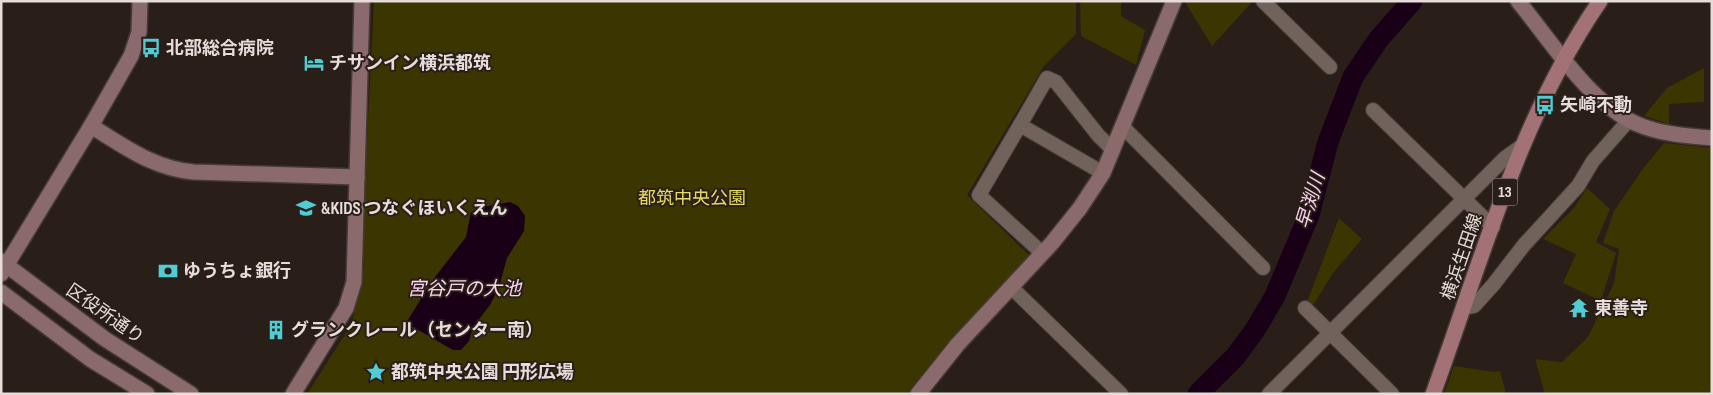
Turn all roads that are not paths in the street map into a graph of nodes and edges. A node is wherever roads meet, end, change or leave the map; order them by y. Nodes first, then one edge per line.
1 (140, 1) edge
2 (362, 1) edge
3 (1174, 1) edge
4 (1263, 1) edge
5 (1518, 1) edge
6 (1600, 1) edge
7 (1564, 57) junction
8 (1330, 67) dead end
9 (1373, 110) dead end
10 (1629, 120) junction
11 (1020, 125) junction
12 (92, 126) junction
13 (1122, 126) junction
14 (1712, 138) edge
15 (1523, 145) junction
16 (1113, 150) junction
17 (1103, 172) junction
18 (357, 177) junction
19 (1464, 199) junction
20 (1492, 226) junction
21 (1042, 254) junction
22 (2, 267) edge
23 (1263, 268) dead end
24 (1011, 286) junction
25 (1, 292) edge
26 (1304, 308) dead end
27 (1464, 308) junction
28 (1330, 332) junction
29 (147, 394) edge
30 (190, 394) edge
31 (292, 394) edge
32 (918, 394) edge
33 (1121, 394) edge
34 (1269, 394) edge
35 (1392, 394) edge
36 (1433, 394) edge

1 - 12 street
2 - 18 street
3 - 13 street
4 - 8 street
5 - 7 street
6 - 7 main road, 横浜生田線 / 13
7 - 10 street
7 - 15 main road, 横浜生田線 / 13
9 - 19 street
10 - 14 street
10 - 27 street
11 - 16 street
11 - 17 street
11 - 21 street
12 - 18 street
12 - 22 street
13 - 16 street
13 - 23 street
15 - 19 street
15 - 20 main road, 横浜生田線 / 13
16 - 17 street
17 - 21 street
18 - 31 street
19 - 20 street
19 - 28 street
20 - 27 main road, 横浜生田線 / 13
21 - 24 street
22 - 30 street, 区役所通り
24 - 32 street
24 - 33 street
25 - 29 street
26 - 28 street
27 - 36 main road, 横浜生田線 / 13
28 - 34 street
28 - 35 street

